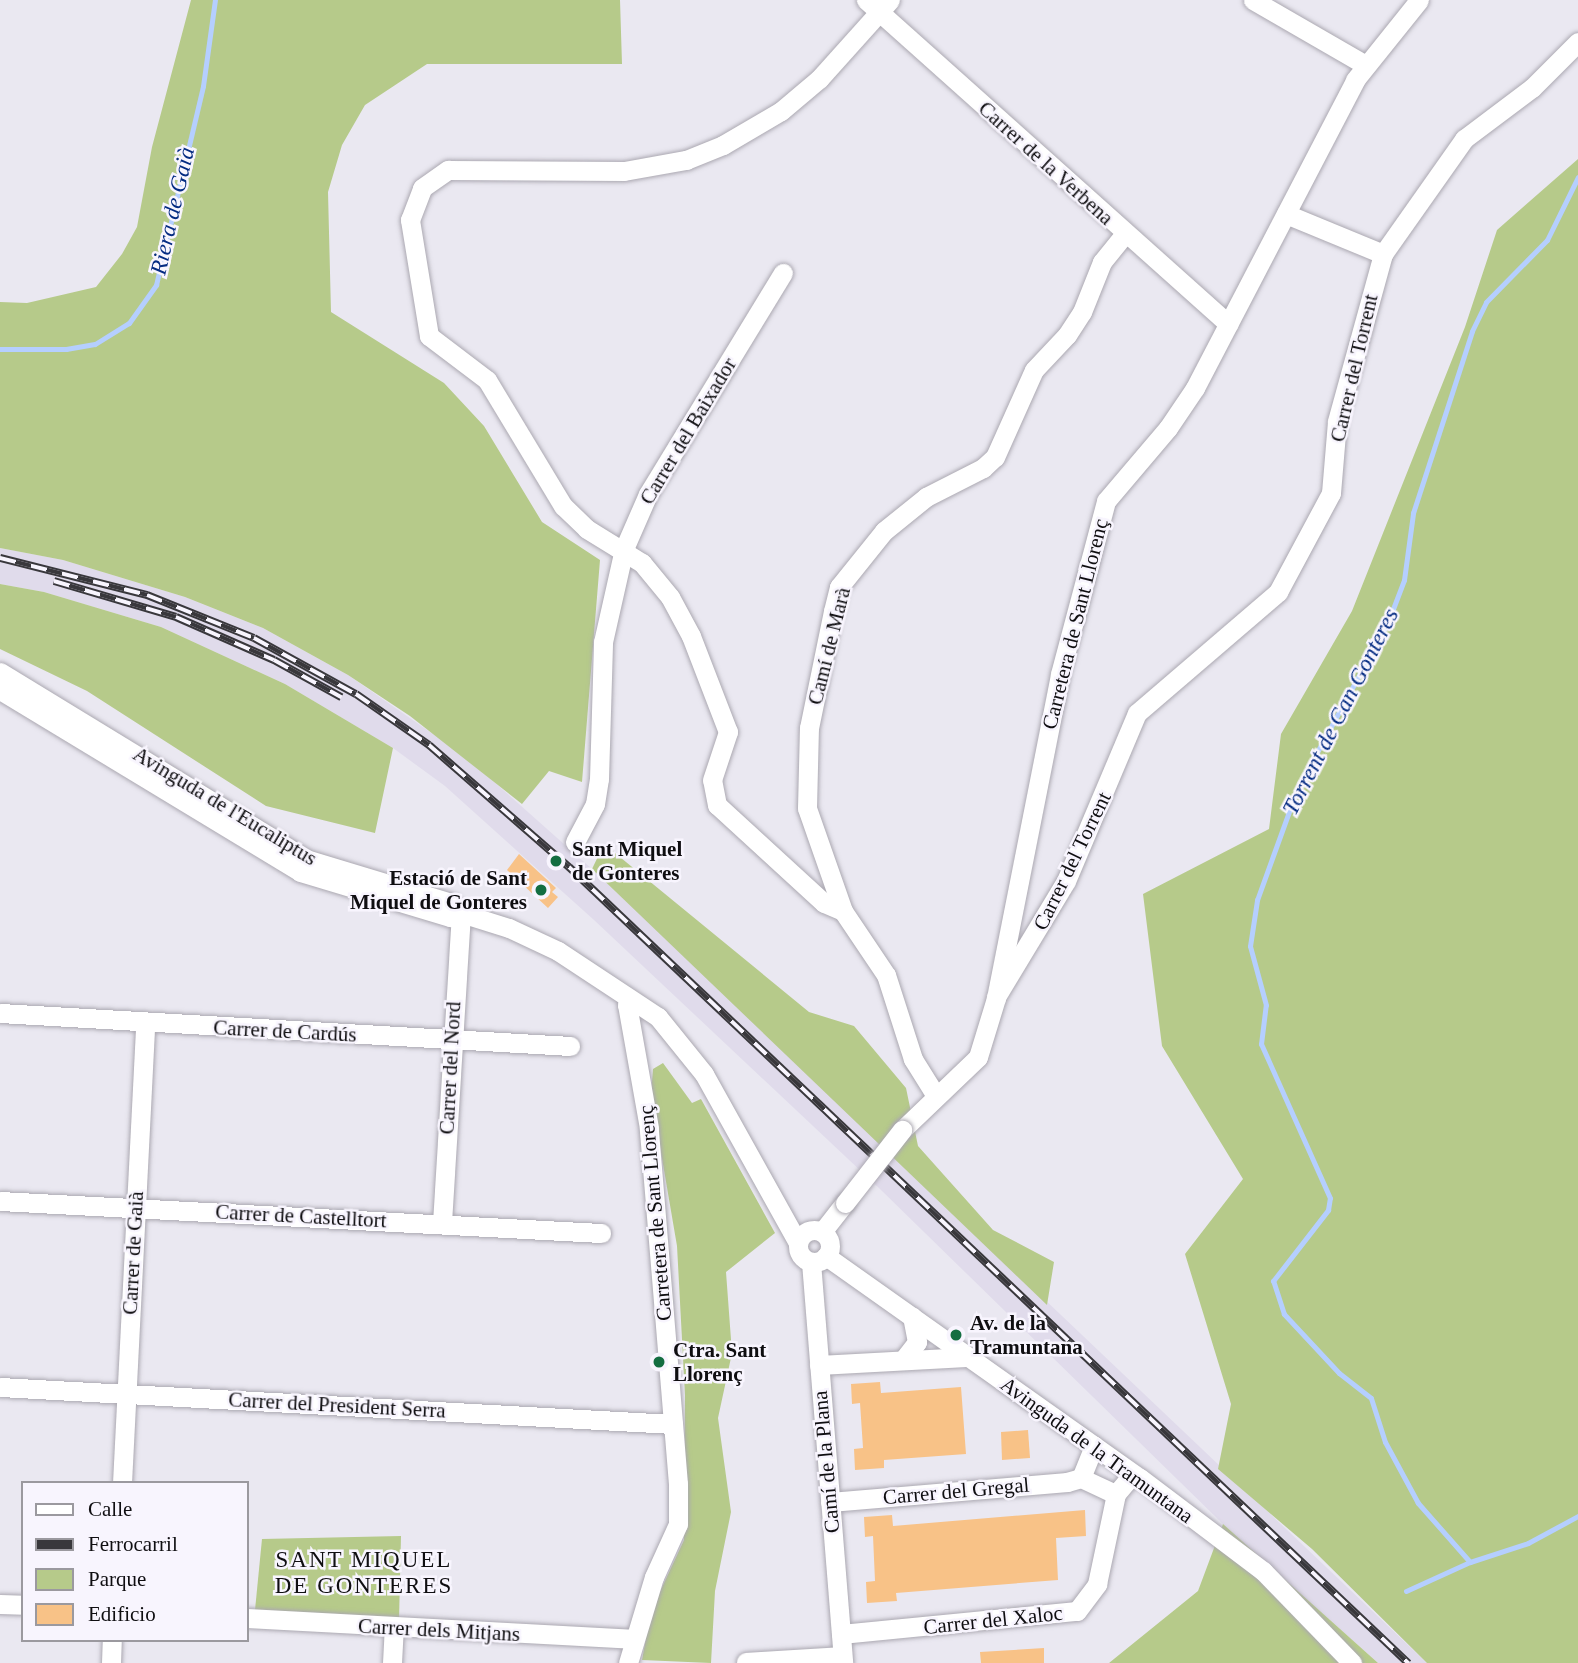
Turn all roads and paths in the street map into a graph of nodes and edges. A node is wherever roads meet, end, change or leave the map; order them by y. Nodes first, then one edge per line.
1 (1253, 0) edge
2 (1419, 0) edge
3 (879, 4) edge
4 (1578, 41) edge
5 (1364, 64) junction
6 (1286, 214) junction
7 (1125, 234) junction
8 (1383, 254) junction
9 (783, 274) dead end
10 (1227, 324) junction
11 (624, 549) junction
12 (0, 672) edge
13 (0, 690) edge
14 (575, 842) dead end
15 (843, 911) junction
16 (461, 913) junction
17 (629, 998) junction
18 (996, 998) junction
19 (0, 1013) edge
20 (145, 1023) junction
21 (450, 1041) junction
22 (570, 1046) dead end
23 (936, 1096) junction
24 (0, 1201) edge
25 (135, 1208) junction
26 (442, 1223) junction
27 (601, 1233) dead end
28 (810, 1236) junction
29 (819, 1259) junction
30 (912, 1316) junction
31 (966, 1357) junction
32 (903, 1360) junction
33 (818, 1365) junction
34 (0, 1387) edge
35 (127, 1393) junction
36 (673, 1424) junction
37 (1094, 1446) junction
38 (1133, 1474) junction
39 (1081, 1478) junction
40 (122, 1481) edge
41 (1116, 1494) junction
42 (830, 1502) junction
43 (0, 1604) edge
44 (21, 1605) edge
45 (248, 1618) edge
46 (394, 1628) junction
47 (841, 1634) junction
48 (631, 1640) junction
49 (112, 1642) edge
50 (842, 1660) edge
51 (746, 1662) edge
52 (111, 1663) edge
53 (392, 1663) edge
54 (628, 1663) edge
55 (1352, 1663) edge

1 - 5 street
2 - 5 street, Carretera de Sant Llorenç
3 - 7 street, Carrer de la Verbena
3 - 11 street
4 - 8 street, Carrer del Torrent
5 - 6 street, Carretera de Sant Llorenç
6 - 8 street
6 - 10 street, Carretera de Sant Llorenç
7 - 10 street, Carrer de la Verbena
7 - 15 street, Camí de Marà
8 - 18 street, Carrer del Torrent
9 - 11 street, Carrer del Baixador
10 - 18 street, Carretera de Sant Llorenç
11 - 14 street, Carrer del Baixador
11 - 15 street
12 - 16 street, Avinguda de l'Eucaliptus
13 - 16 street, Avinguda de l'Eucaliptus
15 - 23 street, Camí de Marà
16 - 17 street, Avinguda de l'Eucaliptus
16 - 21 street, Carrer del Nord
17 - 28 street
17 - 36 street, Carretera de Sant Llorenç
18 - 23 street, Carretera de Sant Llorenç
19 - 20 street, Carrer de Cardús
20 - 21 street, Carrer de Cardús
20 - 25 street, Carrer de Gaià
21 - 22 street, Carrer de Cardús
21 - 26 street, Carrer del Nord
23 - 28 street, Carretera de Sant Llorenç, bridge
24 - 25 street, Carrer de Castelltort
25 - 26 street, Carrer de Castelltort
25 - 35 street, Carrer de Gaià
26 - 27 street, Carrer de Castelltort
28 - 29 street
28 - 29 street, Camí de la Plana
29 - 30 street, Avinguda de la Tramuntana
29 - 33 street, Camí de la Plana
30 - 31 street, Avinguda de la Tramuntana
30 - 32 street
31 - 32 street
31 - 37 street, Avinguda de la Tramuntana
32 - 33 street
33 - 42 street, Camí de la Plana
34 - 35 street, Carrer del President Serra
35 - 36 street, Carrer del President Serra
35 - 40 street, Carrer de Gaià
36 - 48 street, Carretera de Sant Llorenç
37 - 38 street, Avinguda de la Tramuntana
37 - 39 street
38 - 41 street, Carrer del Xaloc
38 - 55 street, Avinguda de la Tramuntana
39 - 41 street
39 - 42 street, Carrer del Gregal
41 - 47 street, Carrer del Xaloc
42 - 47 street, Camí de la Plana
43 - 44 street
45 - 46 street, Carrer dels Mitjans
46 - 48 street, Carrer dels Mitjans
46 - 53 street
47 - 50 street, Camí de la Plana
48 - 54 street, Carretera de Sant Llorenç
49 - 52 street
50 - 51 street

